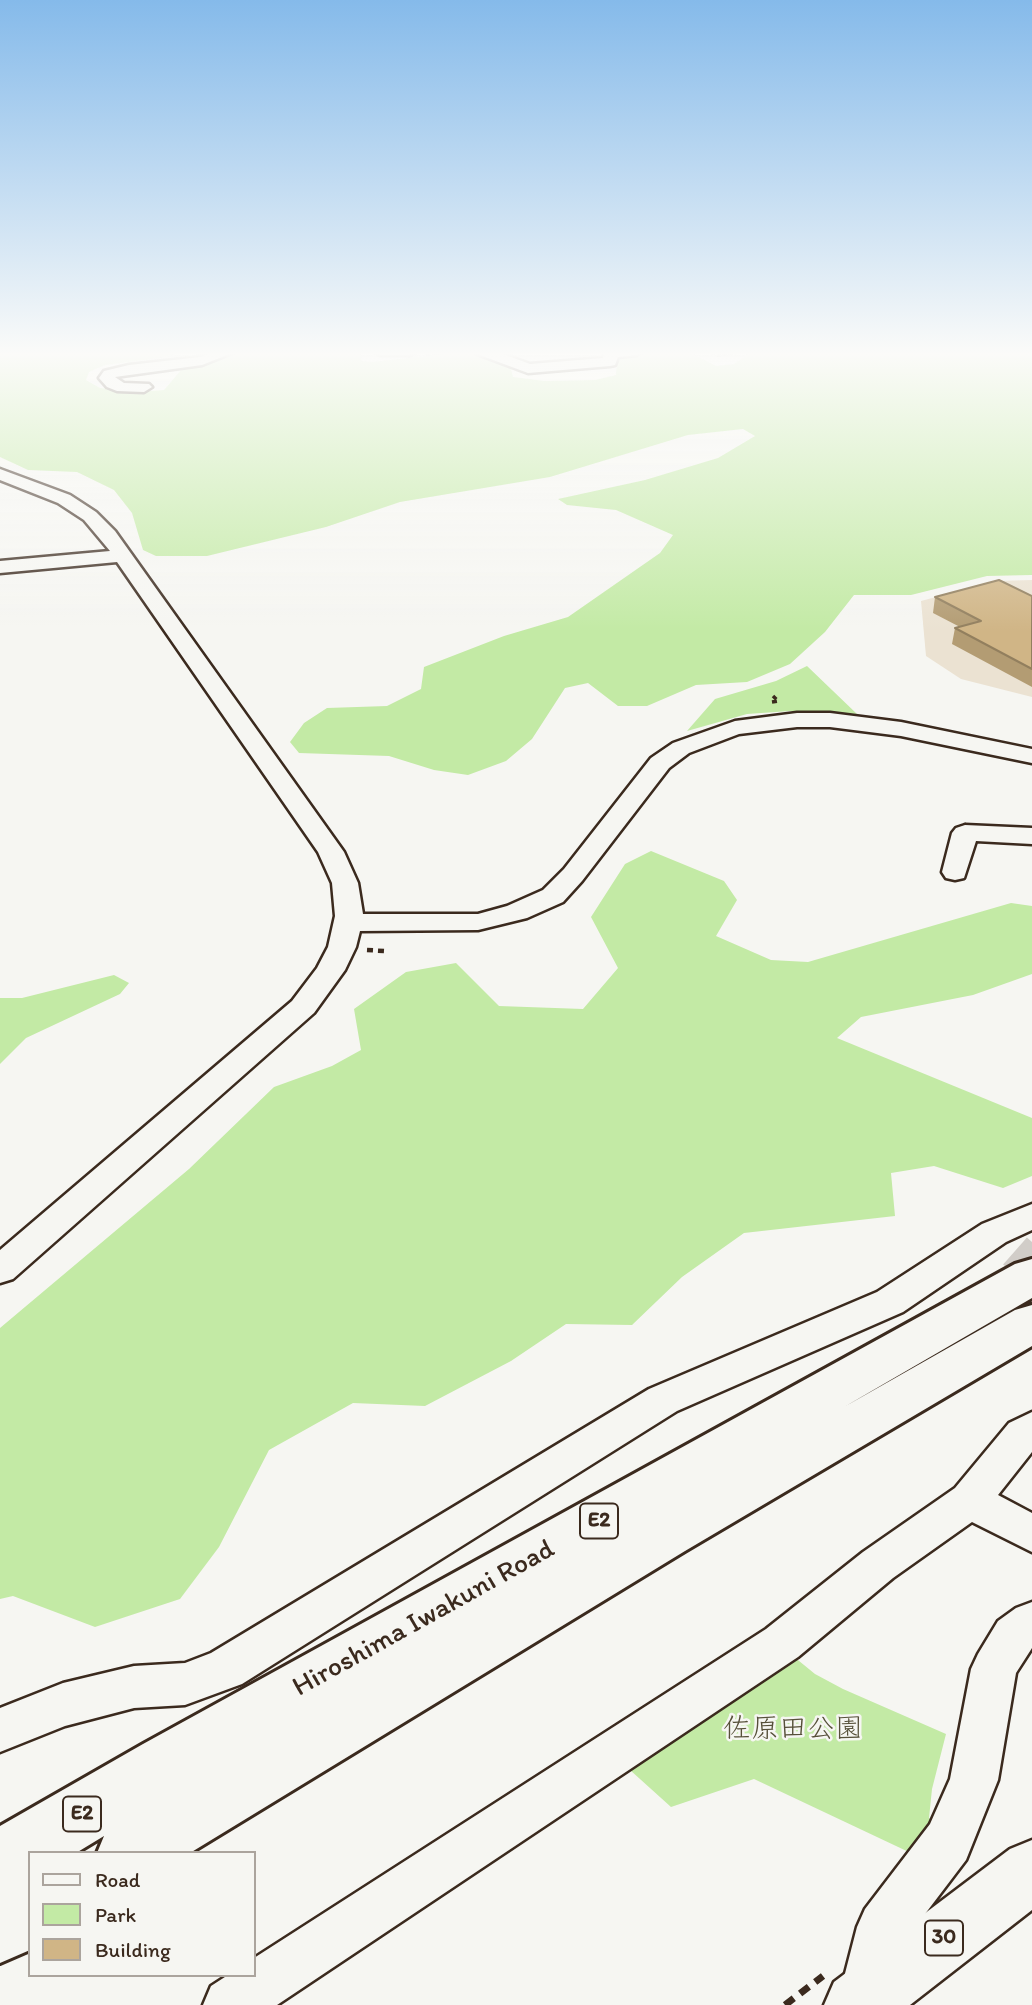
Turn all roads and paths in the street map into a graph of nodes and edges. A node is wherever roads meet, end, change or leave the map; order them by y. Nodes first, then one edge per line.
1 (0, 474) edge
2 (123, 556) junction
3 (0, 568) edge
4 (773, 696) dead end
5 (768, 702) dead end
6 (1032, 755) edge
7 (1032, 836) edge
8 (955, 872) dead end
9 (348, 922) junction
10 (1018, 1244) edge
11 (0, 1270) edge
12 (1032, 1323) edge
13 (1032, 1428) edge
14 (970, 1500) junction
15 (1032, 1534) edge
16 (1032, 1622) edge
17 (0, 1730) edge
18 (132, 1851) edge
19 (0, 1862) edge
20 (1032, 1871) edge
21 (28, 1913) edge
22 (0, 1930) edge
23 (861, 2002) edge
24 (230, 2005) edge

1 - 2 street
2 - 3 street
2 - 9 street
4 - 5 path
6 - 9 street
7 - 8 street
9 - 11 street
10 - 17 street
10 - 19 highway, Hiroshima Iwakuni Road / E2
12 - 18 highway, Hiroshima Iwakuni Road / E2
13 - 14 street
14 - 15 street
14 - 24 street
16 - 23 street
20 - 23 main road, 30
21 - 22 highway

